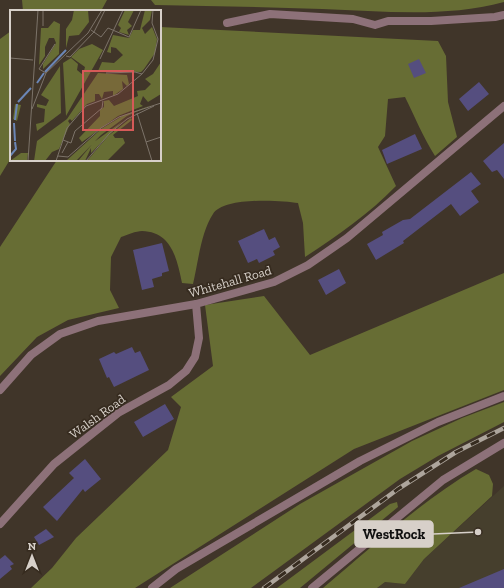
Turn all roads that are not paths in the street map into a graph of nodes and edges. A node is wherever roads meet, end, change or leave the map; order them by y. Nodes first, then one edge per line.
1 (504, 15) edge
2 (227, 23) dead end
3 (504, 106) edge
4 (196, 304) junction
5 (0, 390) edge
6 (504, 396) edge
7 (504, 443) edge
8 (0, 524) edge
9 (152, 588) edge
10 (312, 588) edge

1 - 2 street
3 - 4 street, Whitehall Road
4 - 5 street, Whitehall Road
4 - 8 street, Walsh Road
6 - 9 street
7 - 10 street

